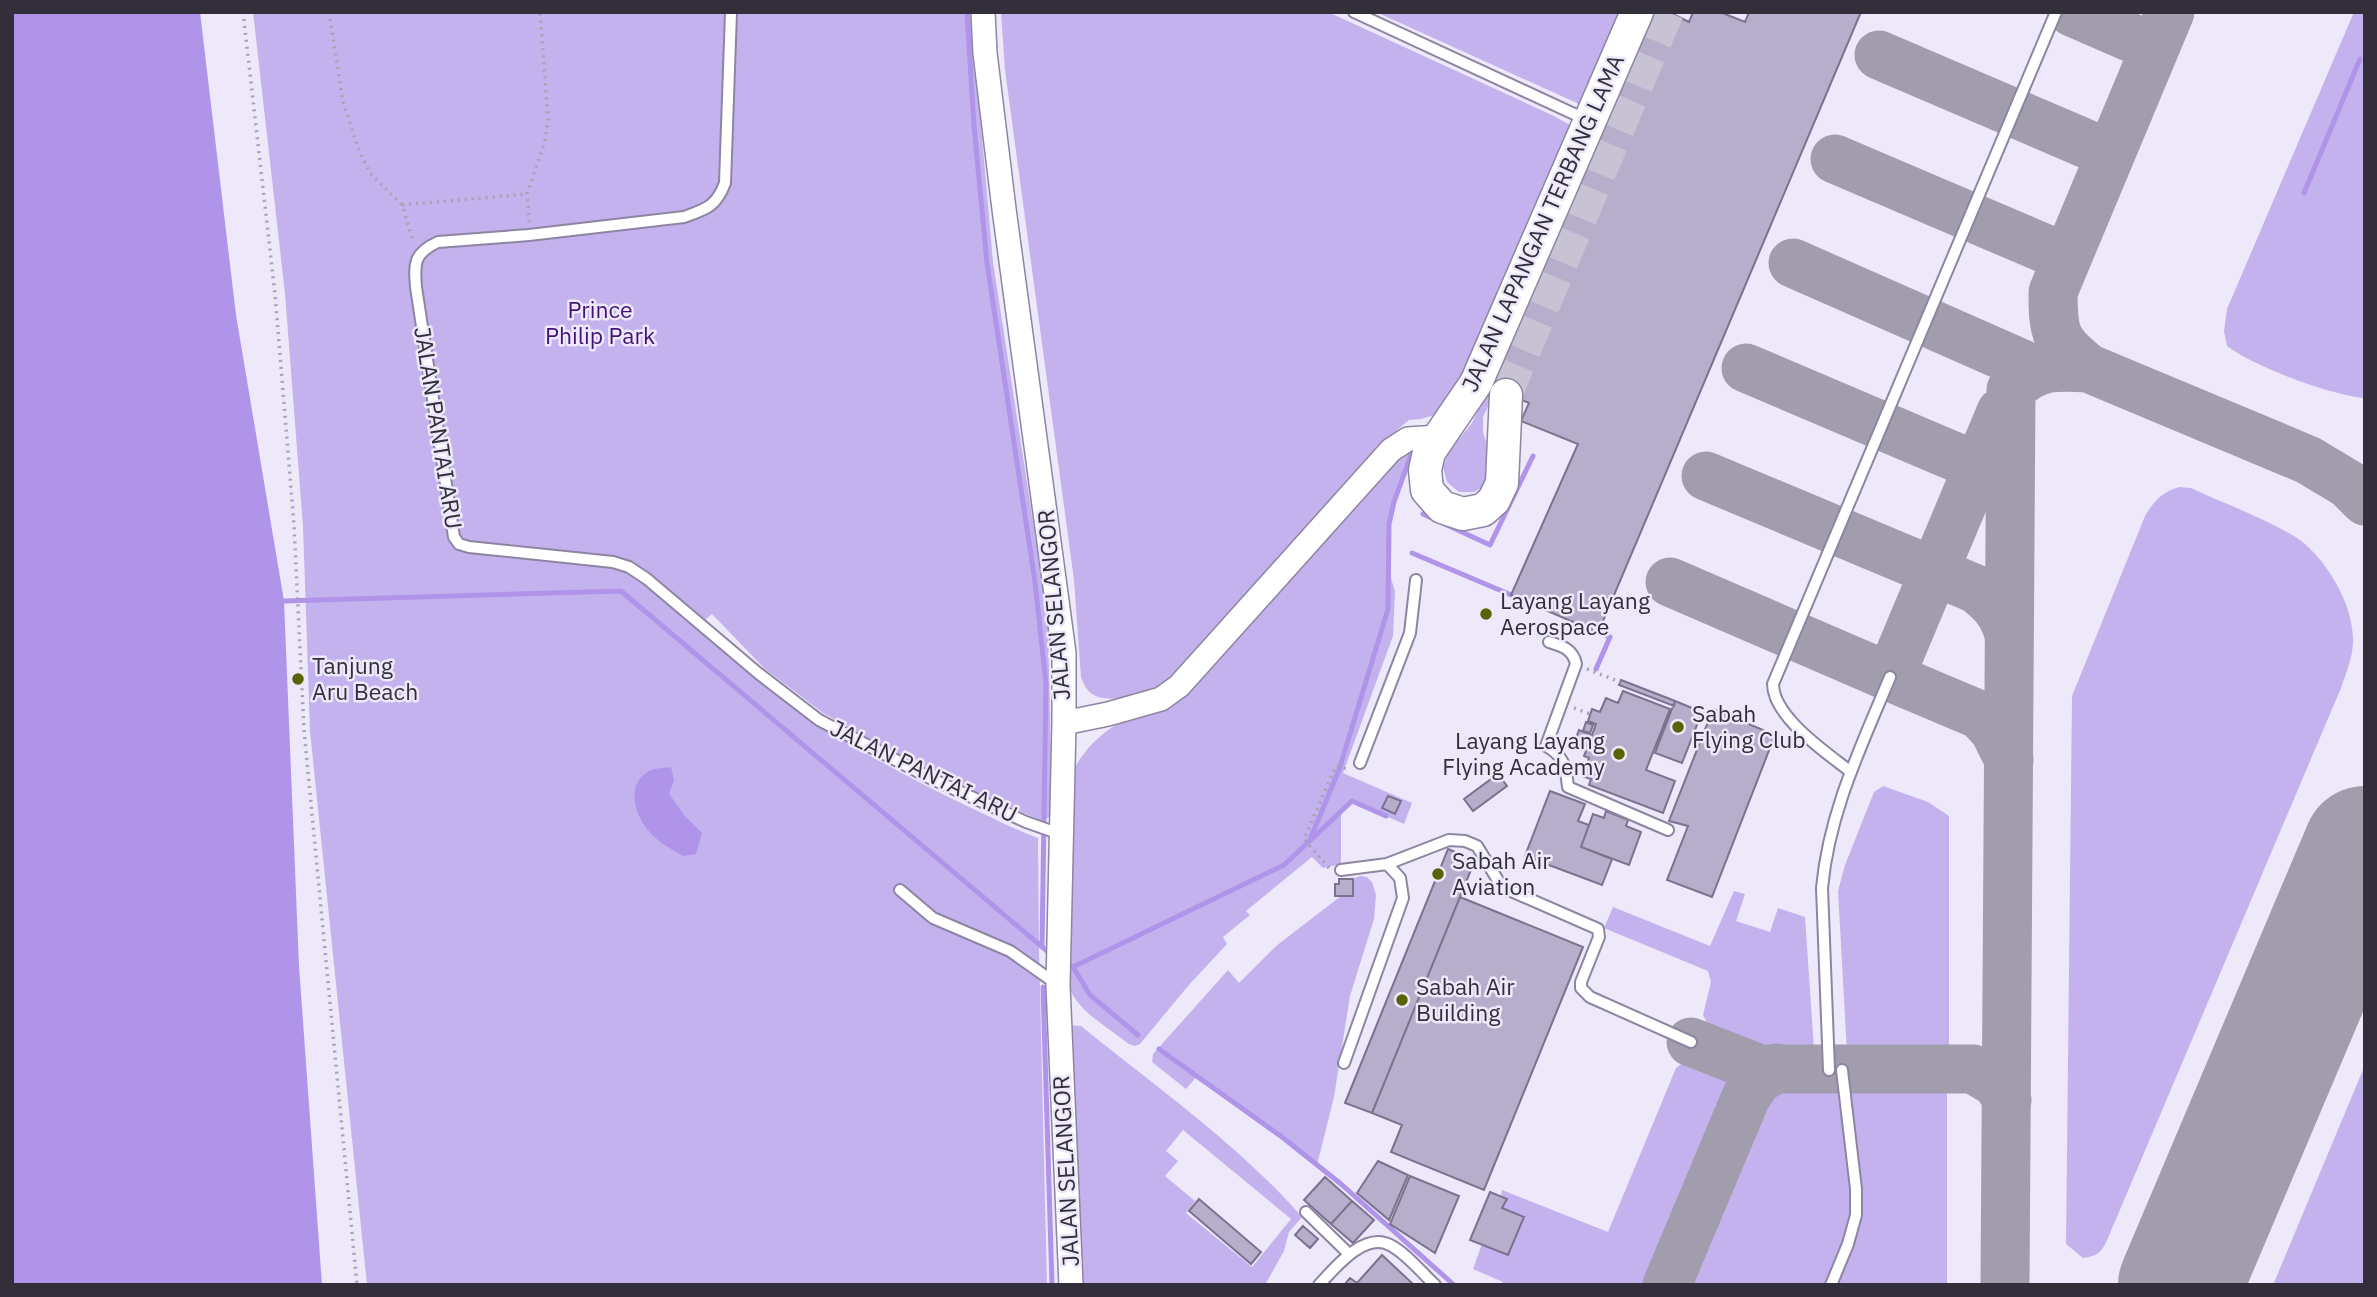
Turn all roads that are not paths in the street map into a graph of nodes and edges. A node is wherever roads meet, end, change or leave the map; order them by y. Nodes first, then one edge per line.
1 (731, 12) edge
2 (983, 12) edge
3 (1354, 12) edge
4 (1637, 12) edge
5 (2056, 12) edge
6 (1590, 122) junction
7 (1506, 395) tunnel mouth
8 (1439, 437) junction
9 (1416, 580) dead end
10 (1549, 642) dead end
11 (1891, 677) dead end
12 (1064, 723) junction
13 (1360, 763) dead end
14 (1851, 772) junction
15 (1668, 830) dead end
16 (1060, 834) junction
17 (1387, 864) junction
18 (1338, 872) road end
19 (900, 890) dead end
20 (1058, 985) junction
21 (1691, 1042) dead end
22 (1344, 1063) dead end
23 (1829, 1070) dead end
24 (1842, 1070) dead end
25 (1306, 1212) dead end
26 (1348, 1253) junction
27 (1071, 1285) edge
28 (1319, 1285) edge
29 (1434, 1285) edge
30 (1831, 1285) edge

1 - 16 lane, JALAN PANTAI ARU
2 - 12 street, JALAN SELANGOR
3 - 6 lane
4 - 6 main road, JALAN LAPANGAN TERBANG LAMA
5 - 14 lane
6 - 8 main road, JALAN LAPANGAN TERBANG LAMA
7 - 8 main road, JALAN LAPANGAN TERBANG LAMA
8 - 12 street
9 - 13 lane
10 - 15 lane
11 - 14 lane
12 - 16 street, JALAN SELANGOR
14 - 23 lane
16 - 20 street, JALAN SELANGOR
17 - 18 lane
17 - 21 lane
17 - 22 lane
19 - 20 lane
20 - 27 street, JALAN SELANGOR
24 - 30 lane
25 - 26 lane
26 - 28 lane
26 - 29 lane

